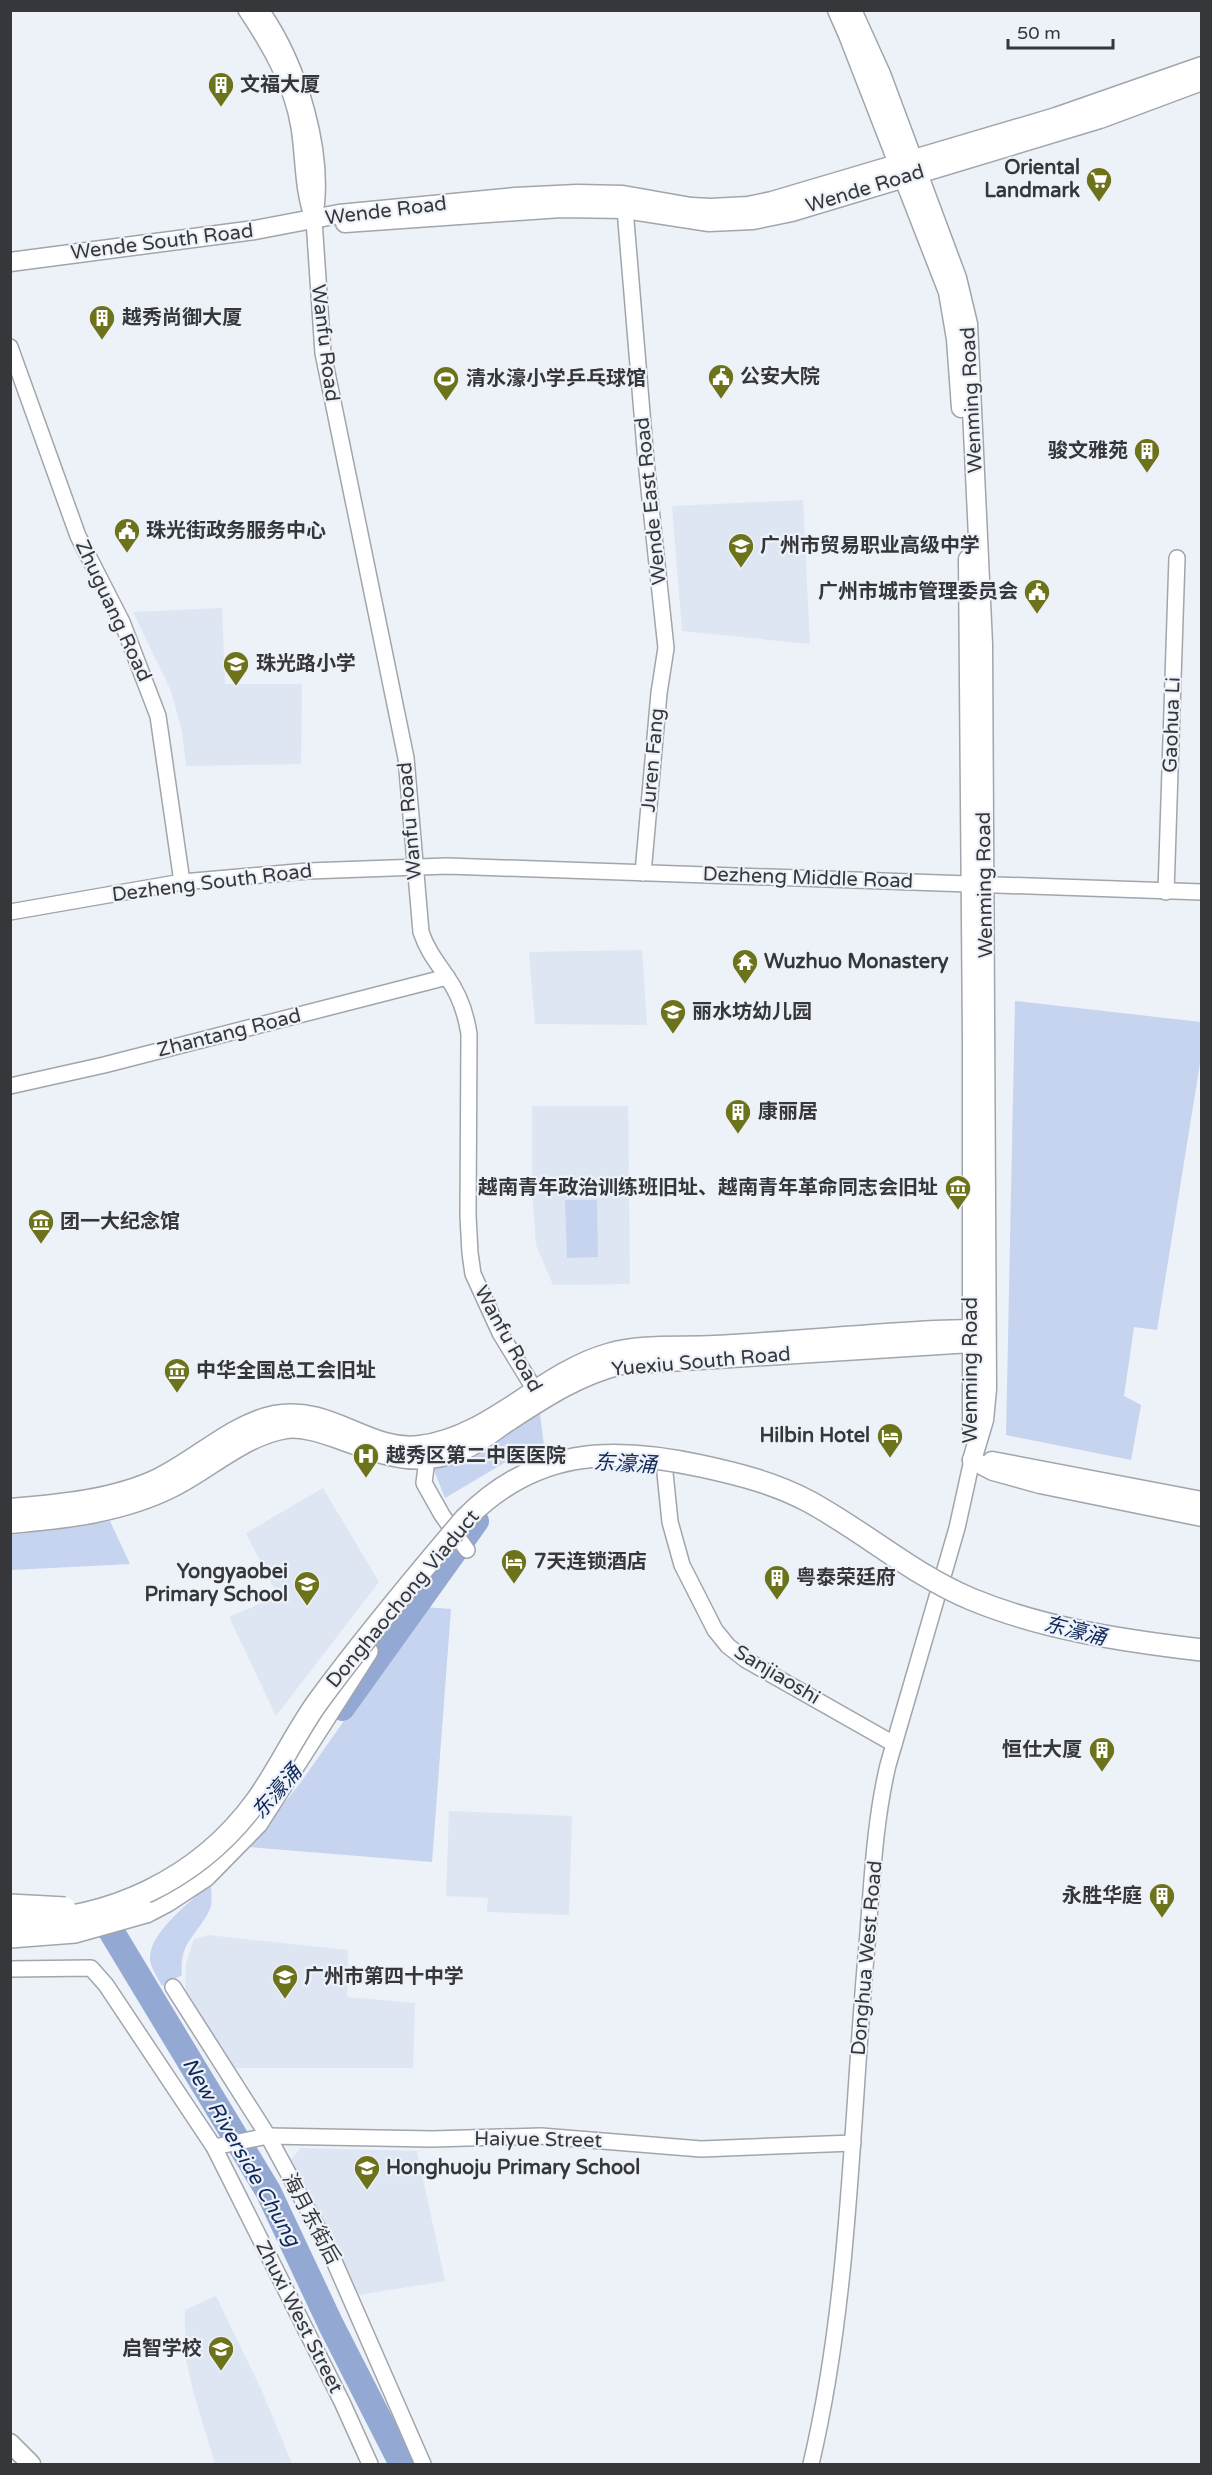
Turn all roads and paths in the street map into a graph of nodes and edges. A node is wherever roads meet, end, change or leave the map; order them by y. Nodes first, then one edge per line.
1 (246, 10) edge
2 (261, 10) edge
3 (837, 10) edge
4 (852, 10) edge
5 (1202, 66) edge
6 (1202, 81) edge
7 (908, 168) junction
8 (625, 209) junction
9 (314, 220) junction
10 (10, 262) edge
11 (10, 347) edge
12 (1177, 558) dead end
13 (666, 648) joint
14 (415, 867) junction
15 (643, 873) junction
16 (182, 882) junction
17 (978, 883) junction
18 (1202, 891) edge
19 (1166, 892) junction
20 (10, 912) edge
21 (447, 977) junction
22 (10, 1086) edge
23 (976, 1336) junction
24 (538, 1394) junction
25 (427, 1459) junction
26 (972, 1460) junction
27 (665, 1473) dead end
28 (1202, 1501) edge
29 (10, 1508) edge
30 (1202, 1517) edge
31 (10, 1524) edge
32 (467, 1550) dead end
33 (399, 1600) junction
34 (1202, 1649) edge
35 (894, 1744) junction
36 (10, 1905) edge
37 (10, 1921) edge
38 (10, 1937) edge
39 (10, 1969) edge
40 (173, 1987) dead end
41 (262, 2137) junction
42 (853, 2143) junction
43 (219, 2146) junction
44 (10, 2443) edge
45 (31, 2464) edge
46 (370, 2464) edge
47 (423, 2464) edge
48 (811, 2464) edge

1 - 9 street, Wanfu Road
2 - 9 street, Wanfu Road
3 - 7 main road, Wenming Road
4 - 7 main road, Wenming Road
5 - 7 main road, Wende Road
6 - 7 main road, Wende Road
7 - 8 main road, Wende Road
7 - 9 main road, Wende Road
7 - 17 main road, Wenming Road
8 - 9 main road, Wende Road
8 - 13 street, Wende East Road
9 - 10 main road, Wende South Road
9 - 14 street, Wanfu Road
11 - 16 street, Zhuguang Road
12 - 19 street, Gaohua Li
13 - 15 street, Juren Fang
14 - 15 street, Dezheng Middle Road
14 - 16 street, Dezheng South Road
14 - 21 street, Wanfu Road
15 - 17 street, Dezheng Middle Road
16 - 20 street, Dezheng South Road
17 - 19 street, Dezheng Middle Road
17 - 23 main road, Wenming Road
18 - 19 street, Dezheng Middle Road
21 - 22 street, Zhantang Road
21 - 24 street, Wanfu Road
23 - 24 main road, Yuexiu South Road
23 - 26 main road, Wenming Road
24 - 25 main road, Yuexiu South Road
24 - 29 main road, Yuexiu South Road
25 - 31 main road, Yuexiu South Road
25 - 32 street
26 - 28 main road
26 - 30 main road
26 - 35 street, Donghua West Road
27 - 35 street, Sanjiaoshi
33 - 34 highway, Donghaochong Viaduct, bridge
33 - 37 highway, Donghaochong Viaduct, bridge
33 - 38 highway, bridge
34 - 36 highway, Donghaochong Viaduct, bridge
35 - 42 street, Donghua West Road
39 - 43 street, Zhuxi West Street
40 - 41 street, 海月东街后
41 - 42 street, Haiyue Street
41 - 43 street, Haiyue Street
41 - 47 street, 海月东街后
42 - 48 street, Donghua West Road
43 - 46 street, Zhuxi West Street
44 - 45 main road

